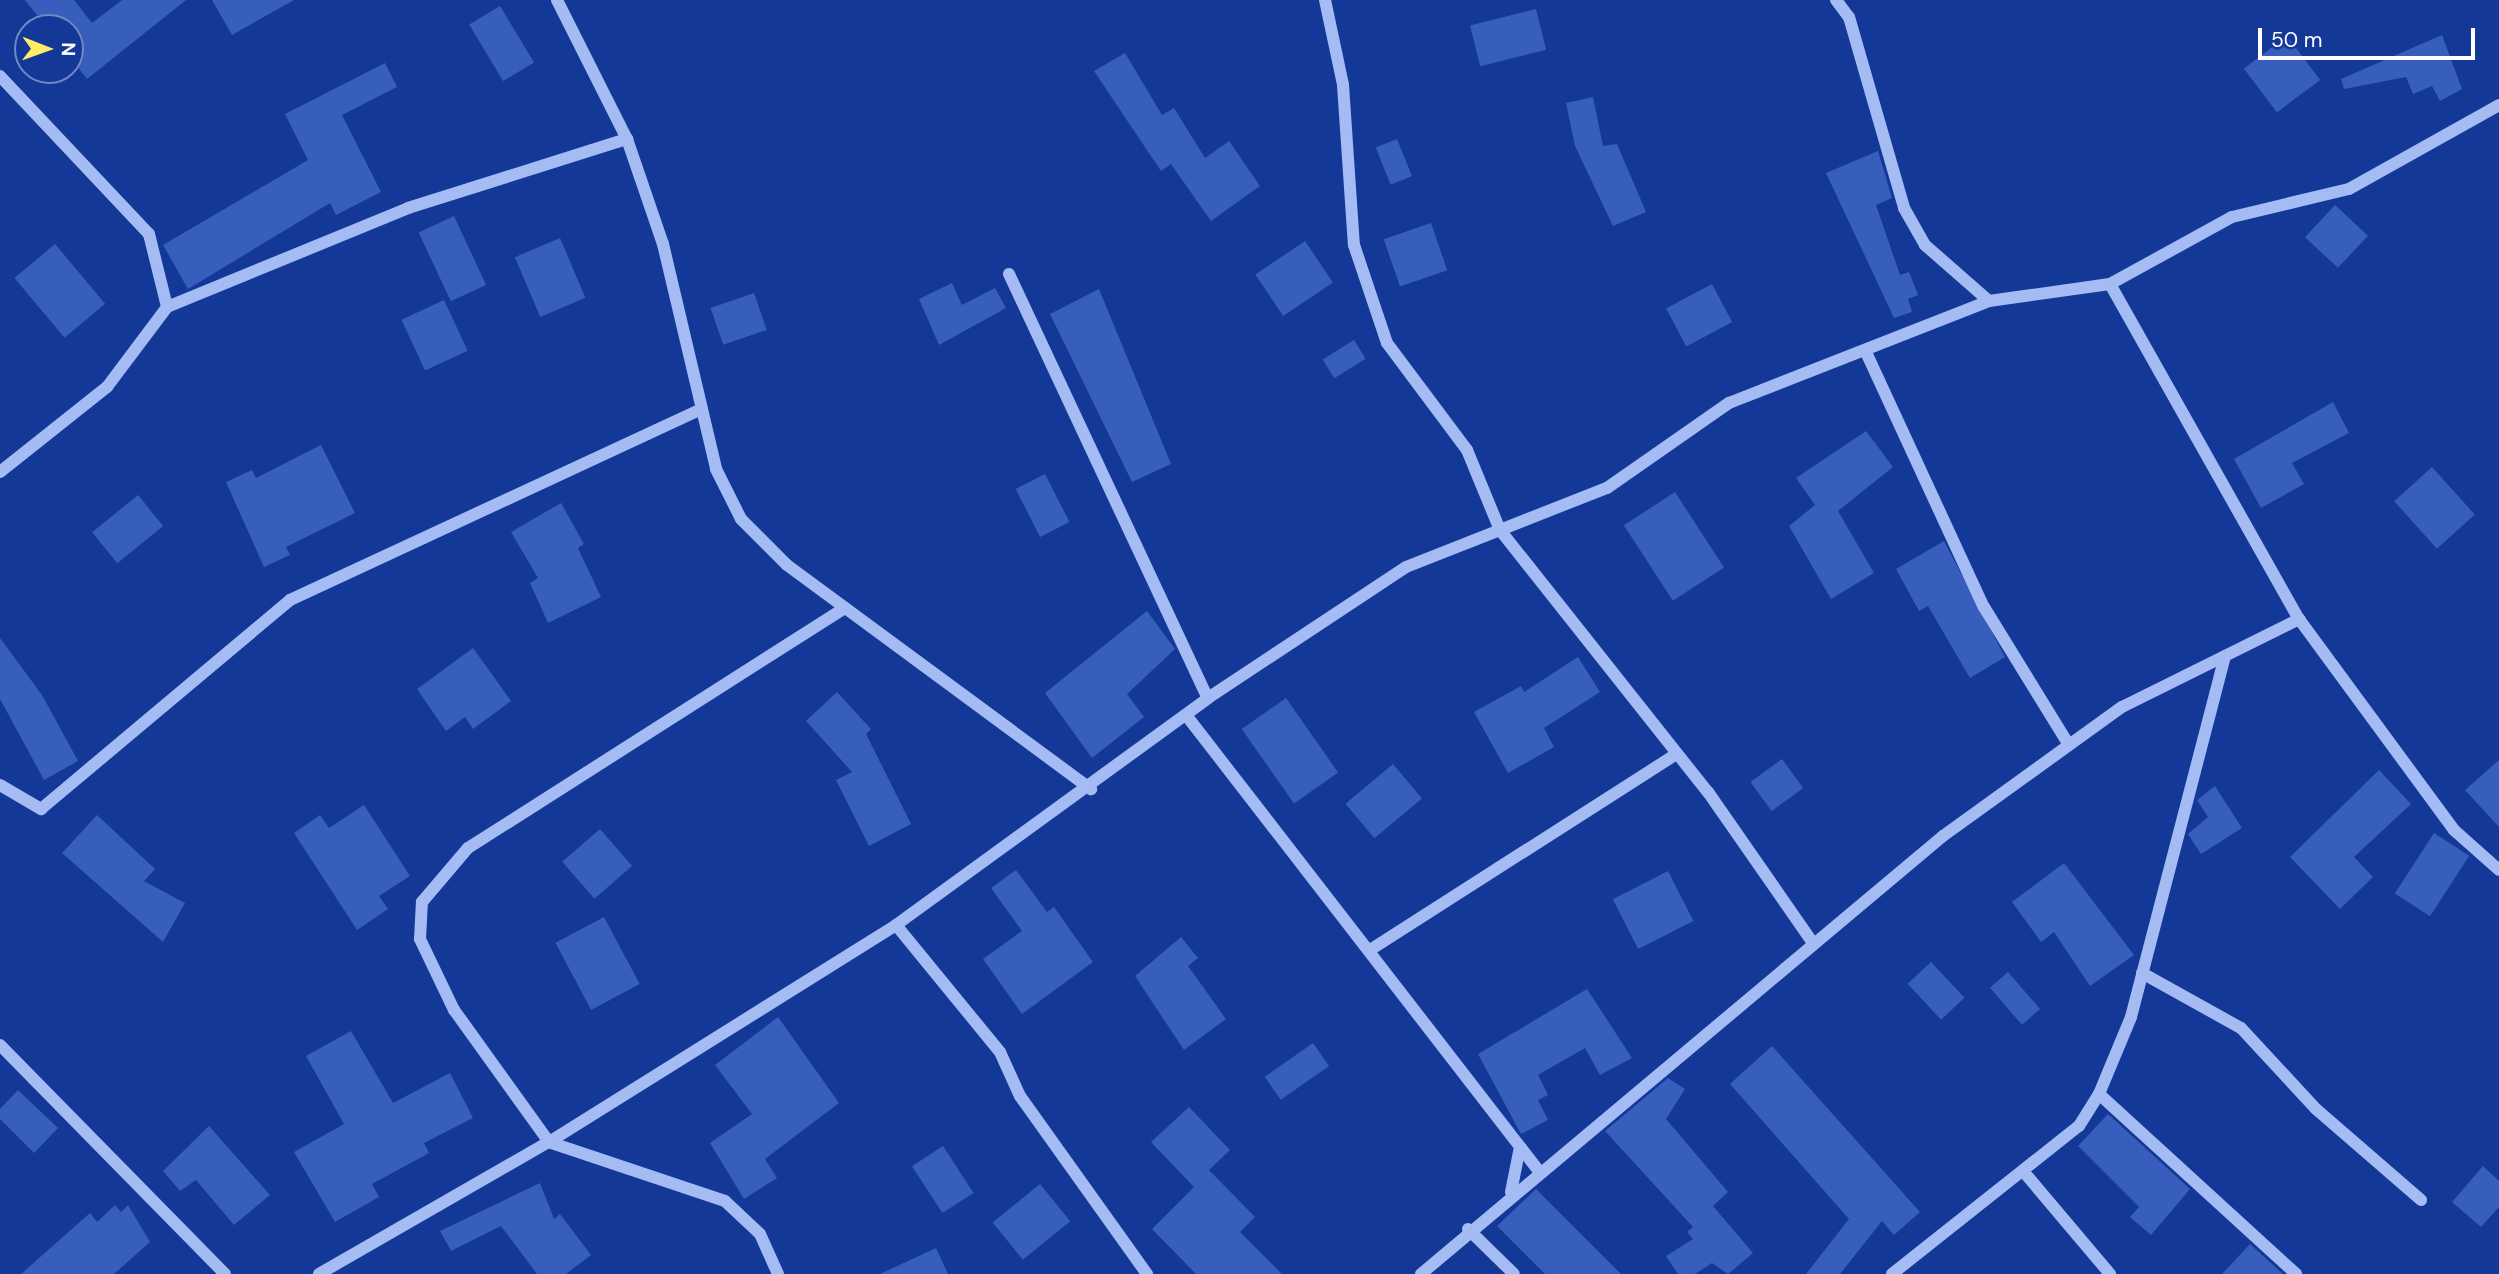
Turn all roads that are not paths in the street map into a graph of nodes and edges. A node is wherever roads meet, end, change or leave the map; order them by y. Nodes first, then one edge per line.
1 (556, 0) edge
2 (1325, 0) edge
3 (1836, 0) edge
4 (0, 76) edge
5 (2499, 105) edge
6 (627, 139) junction
7 (1009, 274) dead end
8 (2110, 284) junction
9 (1989, 301) junction
10 (167, 307) junction
11 (1865, 350) junction
12 (702, 409) junction
13 (0, 472) edge
14 (1500, 530) junction
15 (845, 608) junction
16 (2299, 619) junction
17 (2225, 656) junction
18 (1208, 698) junction
19 (1186, 715) junction
20 (2069, 745) junction
21 (1677, 754) junction
22 (0, 785) edge
23 (1091, 789) junction
24 (2499, 870) edge
25 (896, 925) junction
26 (1813, 943) junction
27 (1370, 950) junction
28 (2142, 973) junction
29 (0, 1045) edge
30 (2099, 1094) junction
31 (549, 1142) junction
32 (1520, 1147) junction
33 (1538, 1170) junction
34 (2023, 1171) junction
35 (1511, 1192) junction
36 (2421, 1200) dead end
37 (1468, 1229) junction
38 (225, 1274) edge
39 (320, 1274) edge
40 (778, 1274) edge
41 (1147, 1274) edge
42 (1421, 1274) edge
43 (1514, 1274) edge
44 (1892, 1274) edge
45 (2110, 1274) edge
46 (2296, 1274) edge

1 - 6 street
2 - 14 street
3 - 9 street
4 - 10 street
5 - 8 street
6 - 10 street
6 - 12 street
7 - 18 street
8 - 9 street
8 - 16 street
9 - 11 street
10 - 13 street
11 - 14 street
11 - 20 street
12 - 15 street
12 - 22 street
14 - 18 street
14 - 21 street
15 - 23 street
15 - 31 street
16 - 17 street
16 - 24 street
17 - 20 street
17 - 28 street
18 - 19 street
19 - 23 street
19 - 27 street
20 - 26 street
21 - 26 street
21 - 27 street
23 - 25 street
25 - 31 street
25 - 41 street
26 - 33 street
27 - 32 street
28 - 30 street
28 - 36 street
29 - 38 street
30 - 34 street
30 - 46 street
31 - 39 street
31 - 40 street
32 - 33 street
32 - 35 street
33 - 35 street
34 - 44 street
34 - 45 street
35 - 37 street
37 - 42 street
37 - 43 street

